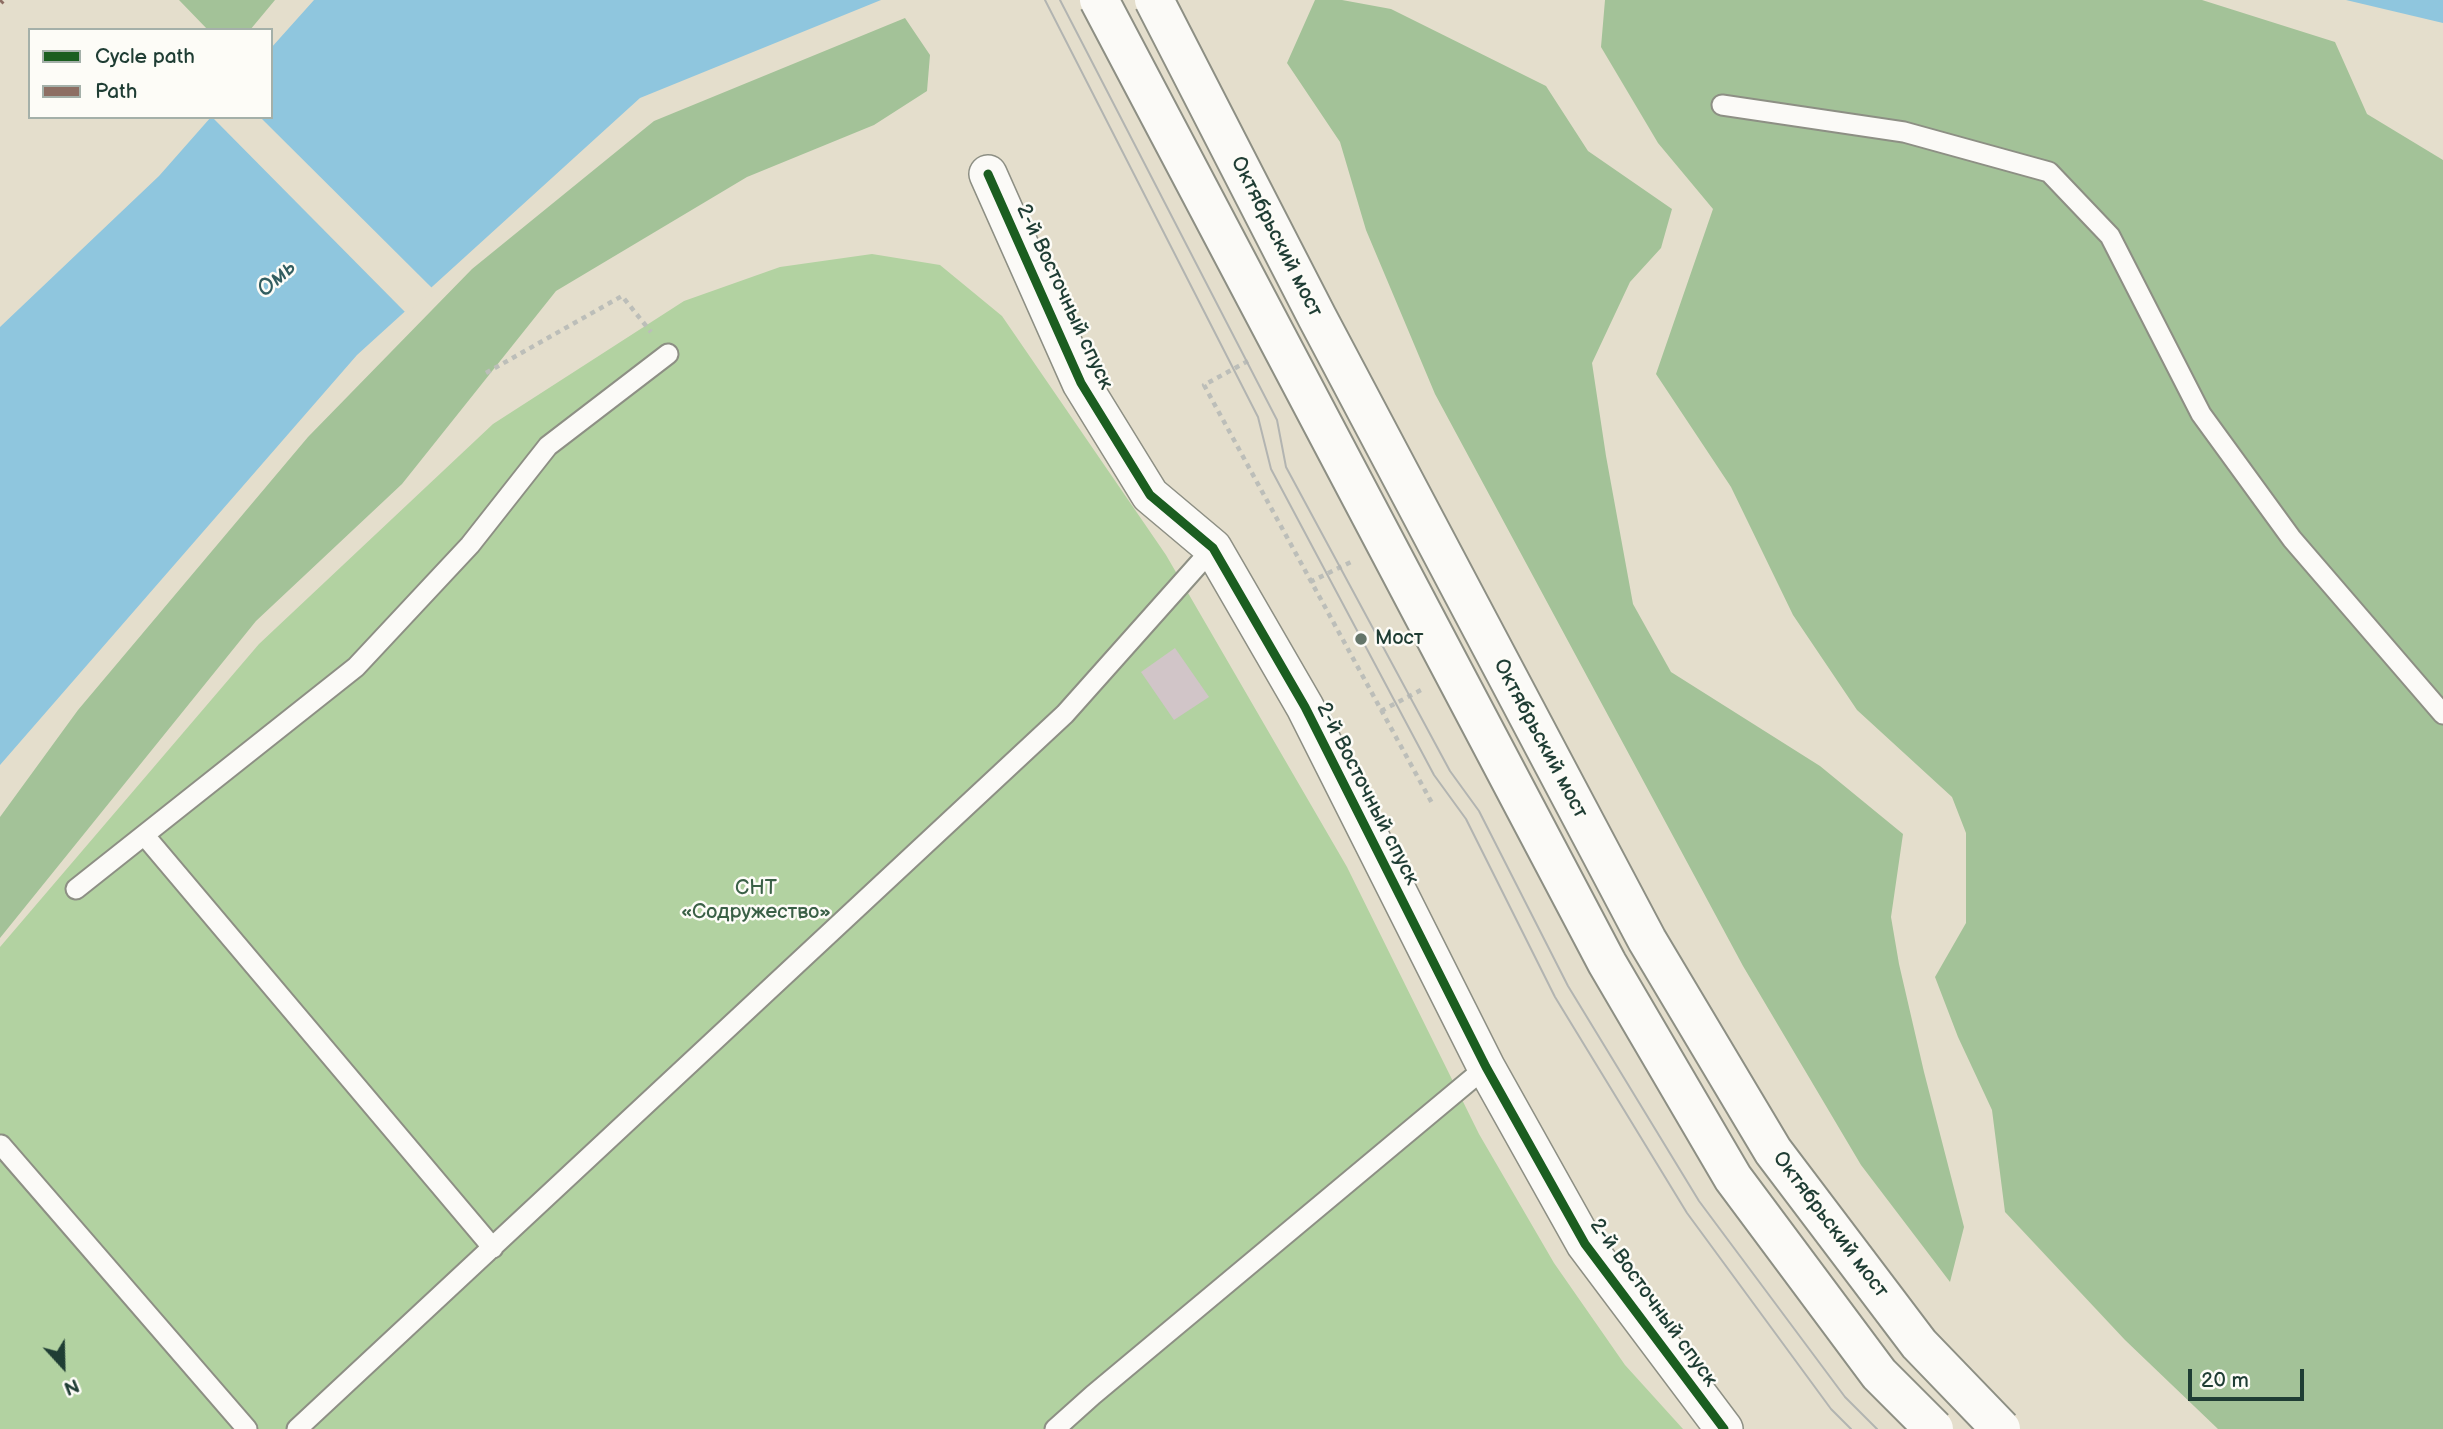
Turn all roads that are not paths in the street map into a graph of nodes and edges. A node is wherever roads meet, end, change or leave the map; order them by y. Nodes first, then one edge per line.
1 (1099, 0) edge
2 (1154, 0) edge
3 (1722, 105) dead end
4 (988, 174) dead end
5 (668, 354) road end
6 (1213, 548) junction
7 (2443, 714) edge
8 (145, 836) junction
9 (76, 890) dead end
10 (1486, 1067) junction
11 (1, 1145) edge
12 (493, 1248) junction
13 (247, 1429) edge
14 (296, 1429) edge
15 (1055, 1429) edge
16 (1724, 1429) edge
17 (1934, 1429) edge
18 (2001, 1429) edge

1 - 17 main road, bridge
2 - 18 main road, Октябрьский мост, bridge
3 - 7 lane
4 - 6 street, 2-й Восточный спуск
5 - 8 lane
6 - 10 street, 2-й Восточный спуск
6 - 12 lane
8 - 9 lane
8 - 12 lane
10 - 15 lane
10 - 16 street, 2-й Восточный спуск
11 - 13 lane
12 - 14 lane

